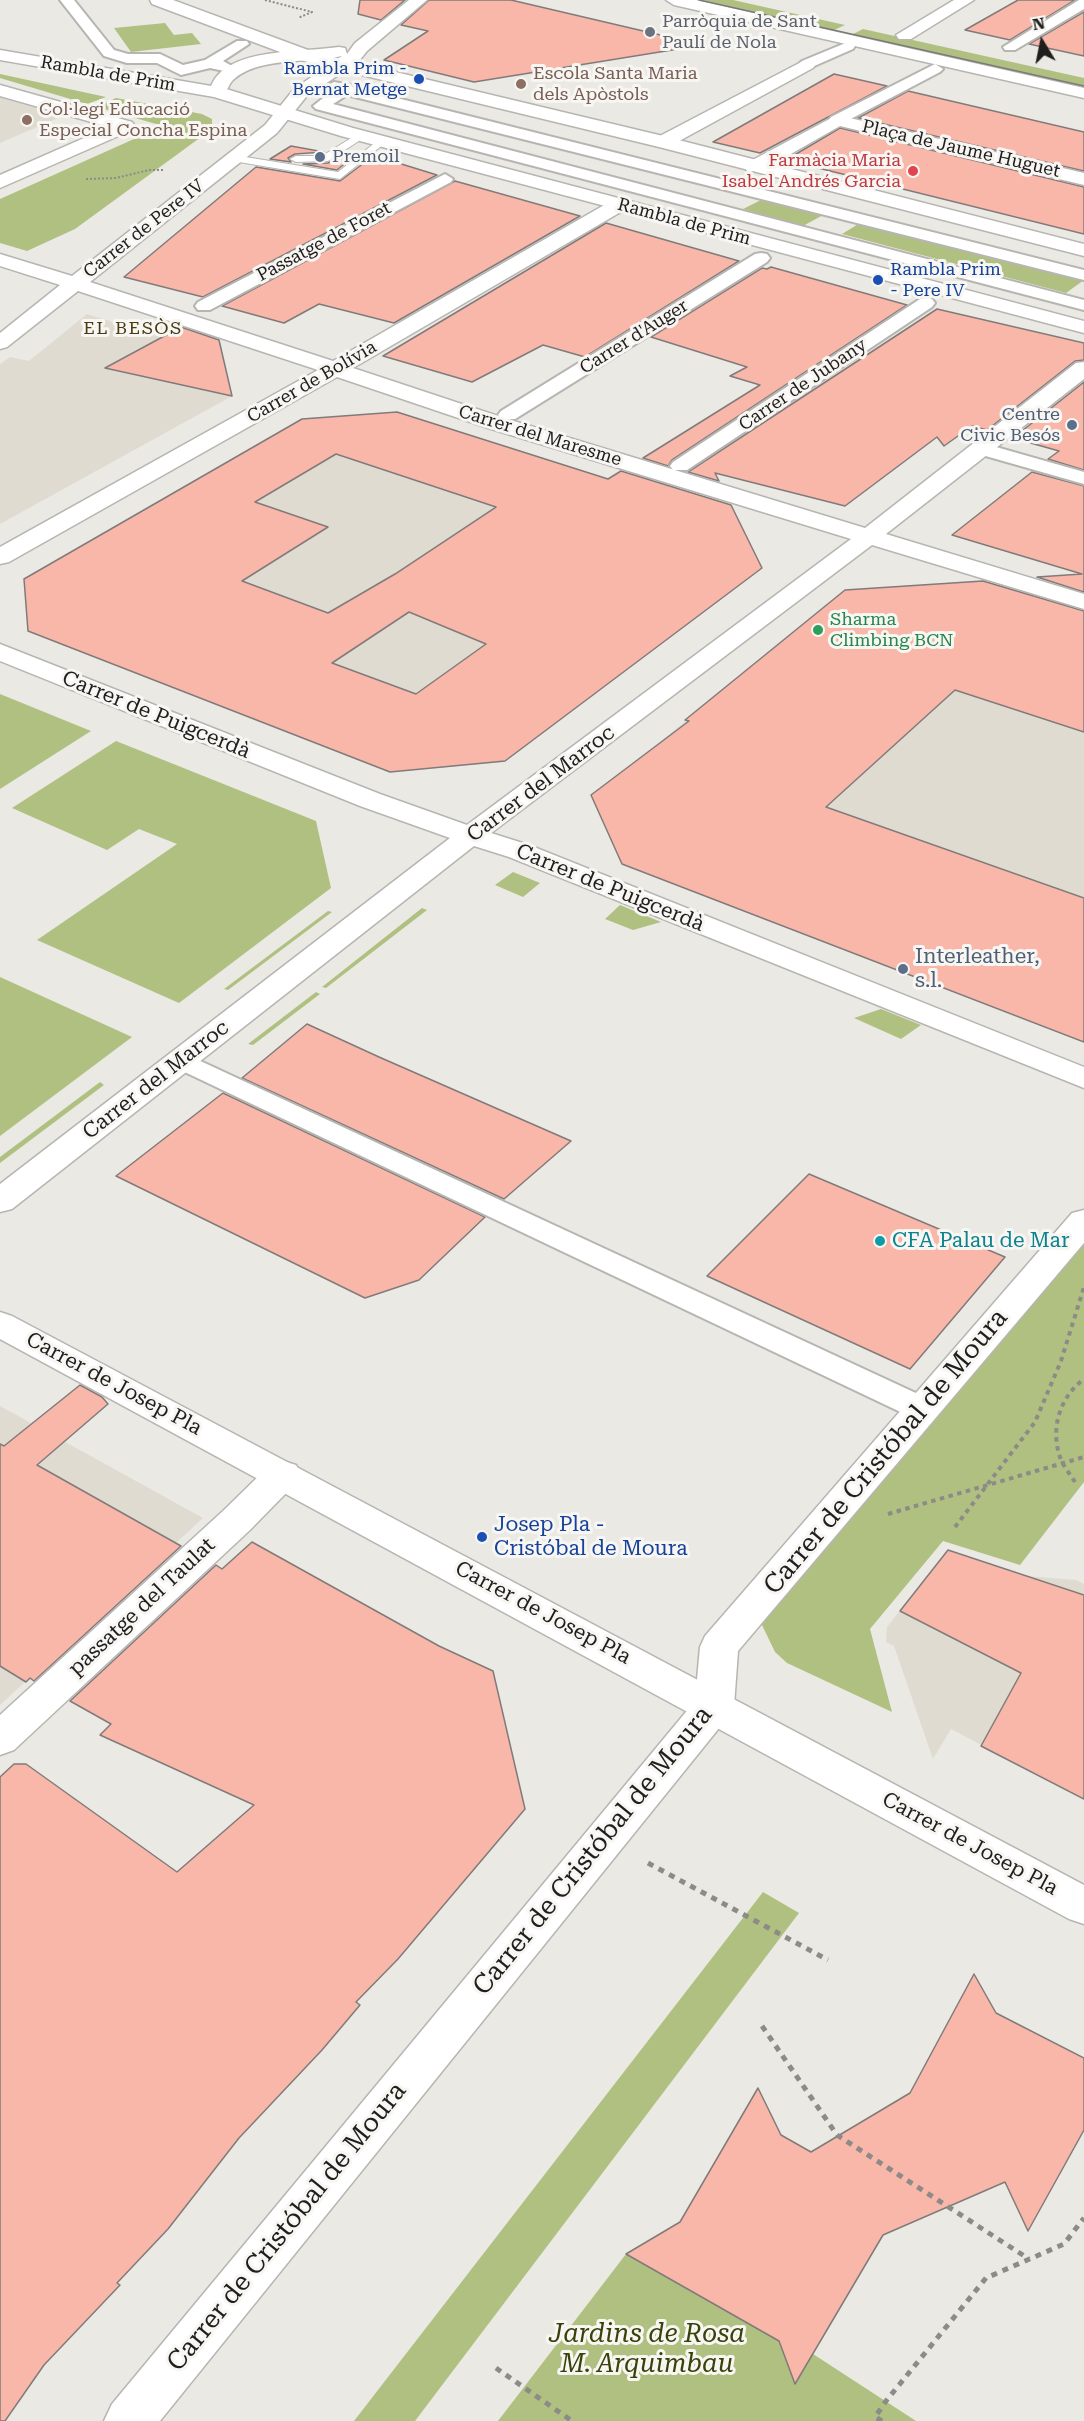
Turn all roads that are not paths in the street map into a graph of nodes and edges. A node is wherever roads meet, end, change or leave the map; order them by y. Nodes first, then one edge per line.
1 (67, 0) edge
2 (158, 0) edge
3 (418, 0) edge
4 (674, 0) edge
5 (966, 0) edge
6 (1084, 3) edge
7 (887, 31) dead end
8 (905, 35) junction
9 (928, 40) dead end
10 (242, 44) dead end
11 (848, 46) dead end
12 (361, 47) junction
13 (1008, 54) dead end
14 (0, 55) edge
15 (310, 57) junction
16 (344, 64) junction
17 (807, 64) joint
18 (935, 69) dead end
19 (340, 87) junction
20 (372, 87) dead end
21 (0, 90) edge
22 (217, 92) junction
23 (1084, 93) edge
24 (285, 112) junction
25 (313, 117) dead end
26 (837, 120) junction
27 (361, 135) junction
28 (381, 141) junction
29 (663, 142) junction
30 (237, 155) junction
31 (754, 167) junction
32 (445, 179) dead end
33 (1084, 179) edge
34 (0, 182) edge
35 (623, 206) junction
36 (1084, 250) edge
37 (761, 258) dead end
38 (0, 260) edge
39 (1084, 275) edge
40 (74, 285) junction
41 (926, 303) dead end
42 (1084, 305) edge
43 (204, 306) dead end
44 (1084, 327) edge
45 (0, 343) edge
46 (1084, 368) edge
47 (335, 369) junction
48 (508, 415) dead end
49 (982, 448) junction
50 (680, 466) dead end
51 (1084, 478) edge
52 (868, 537) junction
53 (0, 557) edge
54 (1084, 602) edge
55 (0, 652) edge
56 (471, 836) junction
57 (181, 1060) junction
58 (1084, 1078) edge
59 (0, 1201) edge
60 (1084, 1221) edge
61 (0, 1324) edge
62 (922, 1409) junction
63 (283, 1474) junction
64 (714, 1706) junction
65 (0, 1739) edge
66 (1084, 1906) edge
67 (129, 2421) edge

1 - 10 street, Rambla de Prim
2 - 15 street
3 - 12 street
4 - 23 street
5 - 8 street
6 - 13 street
7 - 8 street
8 - 9 street
11 - 17 street
12 - 15 street
12 - 16 street
14 - 22 street, Rambla de Prim
15 - 16 street
15 - 22 street
16 - 24 street
16 - 29 street
17 - 29 street
18 - 26 street
19 - 20 street
19 - 25 street
19 - 39 street
19 - 42 street, Rambla de Prim
21 - 34 street, Rambla de Prim
22 - 24 street, Rambla de Prim
24 - 27 street, Rambla de Prim
24 - 30 street, Carrer de Pere IV
26 - 31 street
26 - 33 street, Plaça de Jaume Huguet
27 - 28 street, Rambla de Prim
27 - 30 lane
28 - 30 lane
28 - 35 street, Rambla de Prim
29 - 31 street
30 - 40 street, Carrer de Pere IV
31 - 36 street
32 - 43 street, Passatge de Foret
35 - 44 street, Rambla de Prim
35 - 47 street, Carrer de Bolívia
37 - 48 street, Carrer d'Auger
38 - 40 street, Carrer del Maresme
40 - 45 street, Carrer de Pere IV
40 - 47 street, Carrer del Maresme
41 - 50 street, Carrer de Jubany
46 - 49 street, Carrer del Marroc
47 - 52 street, Carrer del Maresme
47 - 53 street, Carrer de Bolívia
49 - 51 street
49 - 52 street, Carrer del Marroc
52 - 54 street, Carrer del Maresme
52 - 56 street, Carrer del Marroc
55 - 56 street, Carrer de Puigcerdà
56 - 57 street, Carrer del Marroc
56 - 58 street, Carrer de Puigcerdà
57 - 59 street, Carrer del Marroc
57 - 62 street
60 - 62 street, Carrer de Cristóbal de Moura
61 - 63 street, Carrer de Josep Pla
62 - 64 street, Carrer de Cristóbal de Moura
63 - 64 street, Carrer de Josep Pla
63 - 65 street, passatge del Taulat
64 - 66 street, Carrer de Josep Pla
64 - 67 street, Carrer de Cristóbal de Moura

